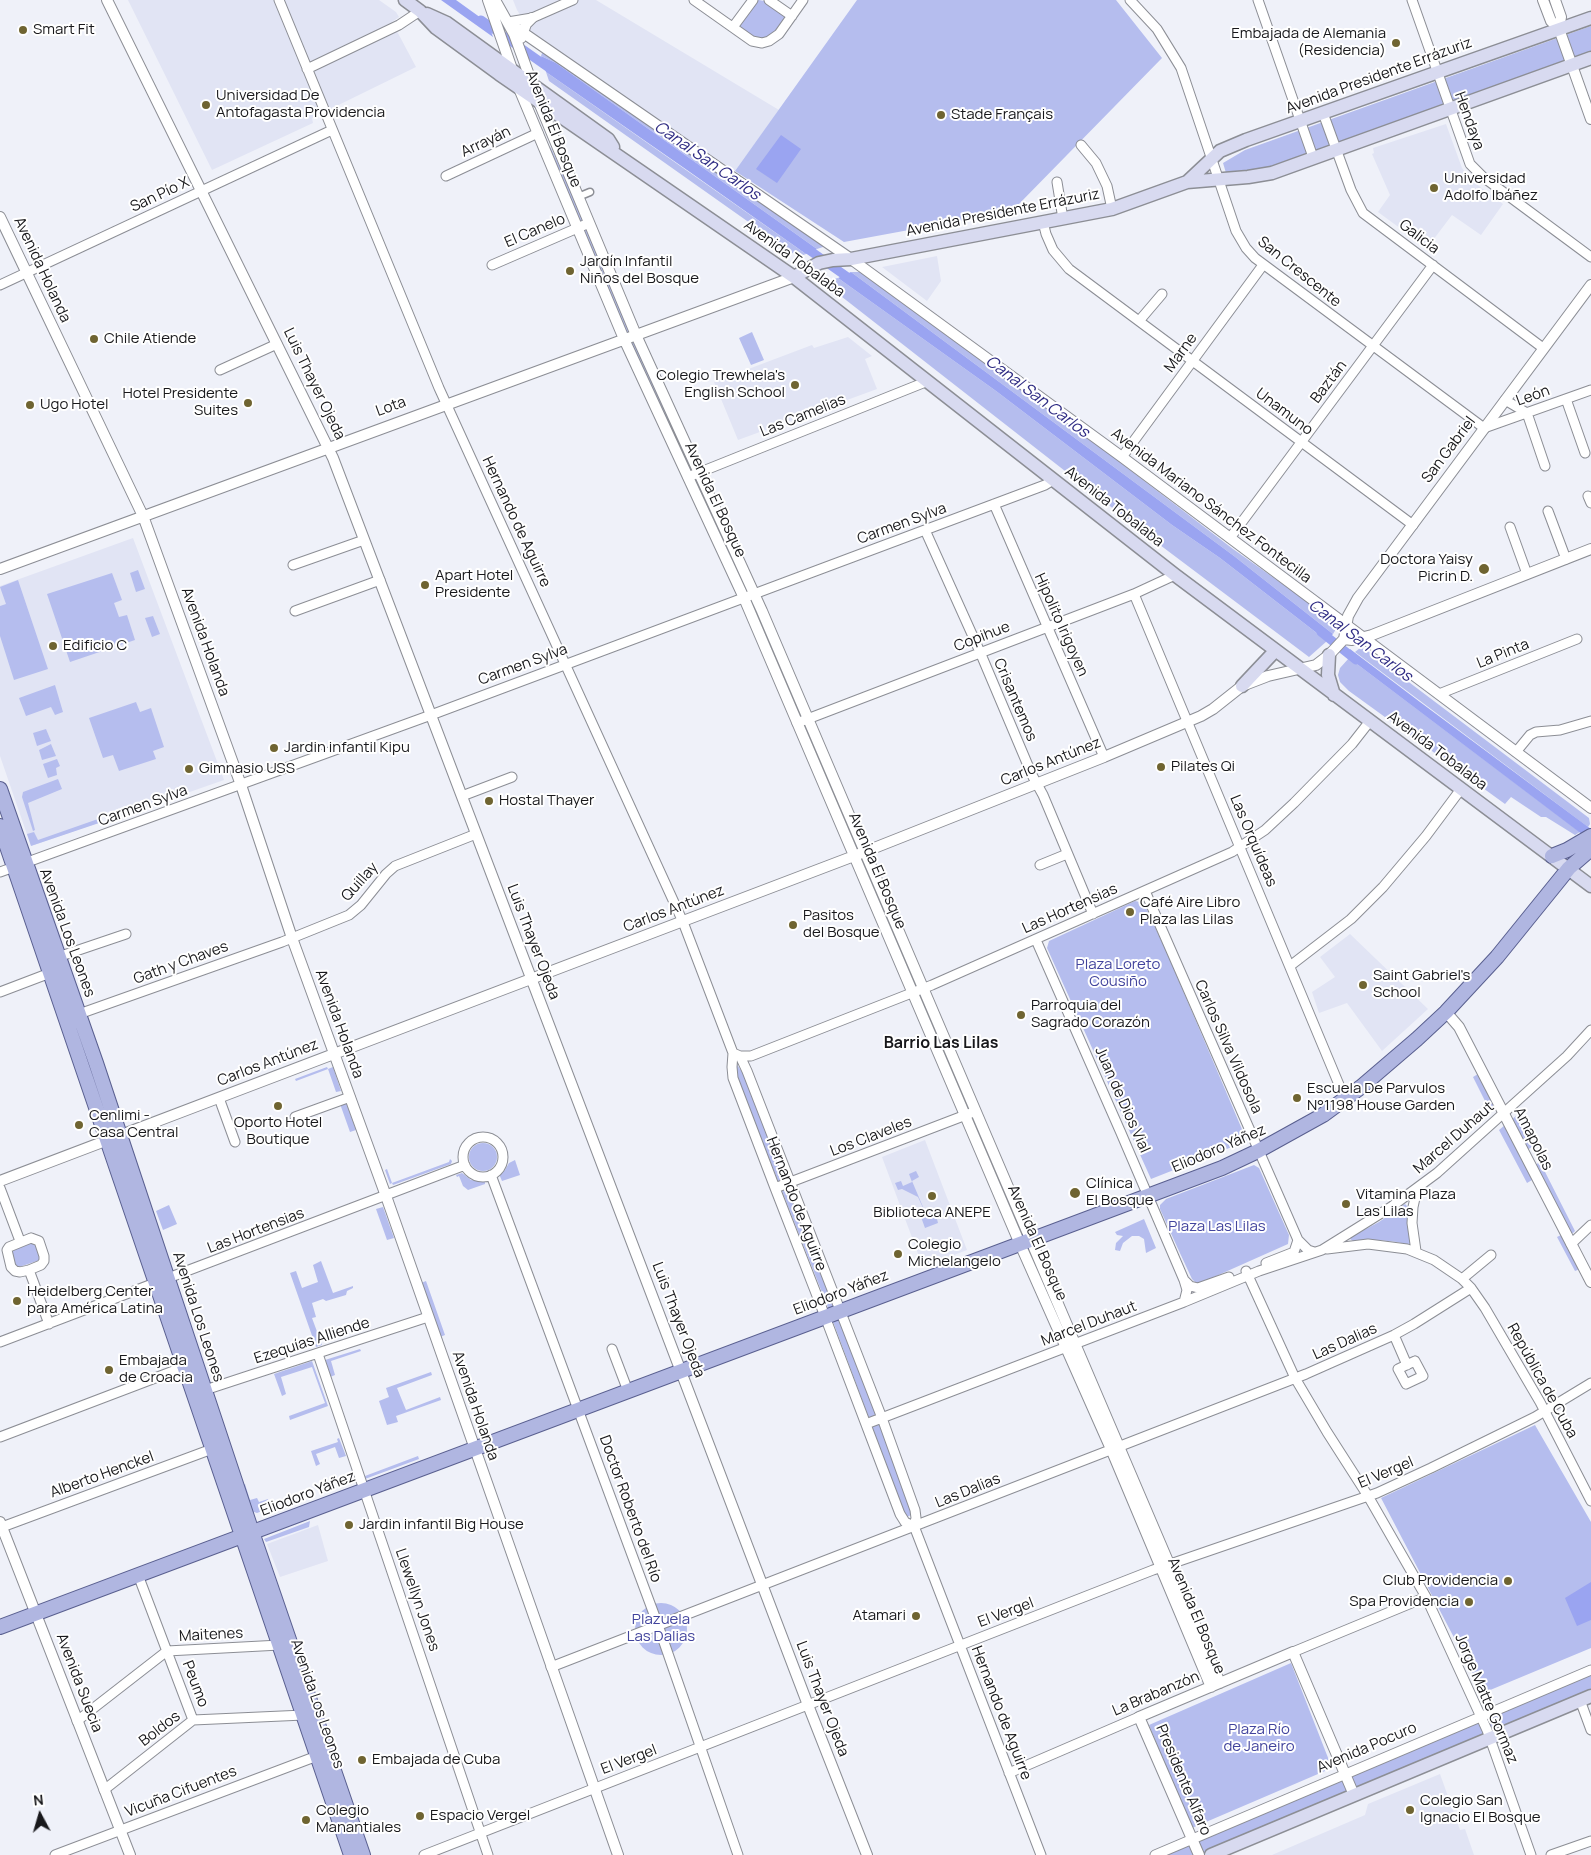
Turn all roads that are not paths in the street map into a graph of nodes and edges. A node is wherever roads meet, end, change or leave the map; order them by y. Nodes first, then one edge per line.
1 (107, 0) edge
2 (279, 0) edge
3 (405, 0) edge
4 (573, 0) edge
5 (694, 0) edge
6 (753, 0) edge
7 (769, 0) edge
8 (803, 0) edge
9 (1130, 0) edge
10 (1258, 0) edge
11 (1412, 0) edge
12 (1543, 0) edge
13 (1555, 0) edge
14 (491, 3) edge
15 (420, 11) junction
16 (792, 16) junction
17 (532, 18) junction
18 (1591, 18) edge
19 (508, 22) junction
20 (733, 28) junction
21 (1559, 29) junction
22 (523, 42) junction
23 (1591, 58) edge
24 (1572, 65) junction
25 (511, 66) junction
26 (307, 69) junction
27 (1437, 72) junction
28 (532, 85) junction
29 (519, 88) junction
30 (539, 102) junction
31 (1450, 108) junction
32 (1323, 113) junction
33 (1591, 119) edge
34 (1301, 121) junction
35 (332, 130) junction
36 (538, 133) junction
37 (556, 143) junction
38 (1081, 145) dead end
39 (1336, 149) junction
40 (618, 154) junction
41 (1314, 157) junction
42 (1211, 159) junction
43 (446, 176) dead end
44 (1218, 180) junction
45 (1057, 182) dead end
46 (1187, 182) junction
47 (201, 191) junction
48 (590, 192) dead end
49 (578, 197) junction
50 (1112, 209) junction
51 (0, 218) edge
52 (1063, 219) junction
53 (1043, 222) junction
54 (589, 223) junction
55 (577, 228) junction
56 (1591, 256) edge
57 (834, 263) junction
58 (492, 265) dead end
59 (1263, 265) junction
60 (1433, 265) junction
61 (26, 272) junction
62 (794, 277) junction
63 (0, 285) edge
64 (1591, 285) edge
65 (1162, 294) dead end
66 (1139, 321) junction
67 (636, 335) junction
68 (624, 339) junction
69 (277, 344) junction
70 (1373, 346) junction
71 (1543, 348) junction
72 (1193, 361) junction
73 (220, 370) dead end
74 (928, 380) junction
75 (1591, 390) edge
76 (1566, 399) junction
77 (1505, 400) junction
78 (447, 404) junction
79 (1527, 413) junction
80 (1484, 428) junction
81 (1302, 442) junction
82 (329, 448) junction
83 (1585, 453) dead end
84 (1122, 457) junction
85 (1545, 466) dead end
86 (699, 473) junction
87 (688, 477) junction
88 (1053, 480) junction
89 (994, 504) junction
90 (1548, 511) dead end
91 (143, 516) junction
92 (1413, 524) junction
93 (1510, 528) dead end
94 (924, 530) junction
95 (1230, 538) junction
96 (364, 540) junction
97 (1591, 549) edge
98 (1566, 559) junction
99 (293, 565) dead end
100 (0, 569) edge
101 (1527, 574) junction
102 (1175, 576) junction
103 (380, 580) junction
104 (754, 594) junction
105 (1134, 594) junction
106 (744, 598) junction
107 (295, 611) dead end
108 (1346, 624) junction
109 (1046, 627) junction
110 (1364, 637) junction
111 (1577, 639) dead end
112 (1338, 646) junction
113 (1275, 651) junction
114 (980, 652) junction
115 (565, 664) junction
116 (1301, 670) junction
117 (1242, 686) junction
118 (1439, 694) junction
119 (1334, 695) junction
120 (431, 715) junction
121 (808, 719) junction
122 (1370, 721) junction
123 (1591, 721) edge
124 (1188, 722) junction
125 (797, 723) junction
126 (1516, 752) junction
127 (1104, 757) junction
128 (512, 777) dead end
129 (1036, 784) junction
130 (241, 785) junction
131 (0, 789) edge
132 (1461, 789) junction
133 (462, 796) junction
134 (1591, 808) edge
135 (0, 826) edge
136 (476, 834) junction
137 (1588, 842) edge
138 (1240, 847) junction
139 (865, 852) junction
140 (1067, 854) junction
141 (854, 856) junction
142 (1552, 856) junction
143 (19, 865) junction
144 (1040, 866) dead end
145 (1569, 868) junction
146 (0, 872) edge
147 (1591, 886) edge
148 (1145, 891) junction
149 (1093, 914) junction
150 (683, 922) junction
151 (126, 934) dead end
152 (292, 938) junction
153 (1036, 940) junction
154 (58, 957) junction
155 (1290, 966) junction
156 (50, 973) junction
157 (531, 979) junction
158 (923, 988) junction
159 (0, 992) edge
160 (913, 992) junction
161 (1446, 1012) junction
162 (79, 1014) junction
163 (1591, 1030) edge
164 (334, 1054) junction
165 (736, 1054) junction
166 (350, 1097) junction
167 (219, 1098) junction
168 (1345, 1099) junction
169 (976, 1112) junction
170 (1504, 1114) junction
171 (965, 1116) junction
172 (295, 1117) dead end
173 (114, 1137) junction
174 (235, 1142) dead end
175 (1258, 1152) junction
176 (465, 1165) junction
177 (491, 1175) junction
178 (0, 1181) edge
179 (791, 1182) junction
180 (0, 1188) edge
181 (775, 1188) junction
182 (1417, 1189) junction
183 (386, 1196) junction
184 (1148, 1196) junction
185 (1591, 1225) edge
186 (1298, 1240) junction
187 (20, 1241) junction
188 (1026, 1242) junction
189 (1571, 1244) junction
190 (1318, 1251) junction
191 (1416, 1251) junction
192 (1490, 1255) dead end
193 (29, 1270) junction
194 (1247, 1273) junction
195 (1184, 1280) junction
196 (1462, 1280) junction
197 (162, 1281) junction
198 (1591, 1282) edge
199 (1471, 1288) junction
200 (1184, 1302) junction
201 (841, 1311) junction
202 (428, 1317) junction
203 (826, 1317) junction
204 (49, 1324) junction
205 (1394, 1336) junction
206 (0, 1342) edge
207 (1071, 1346) junction
208 (612, 1349) dead end
209 (318, 1354) junction
210 (1407, 1365) dead end
211 (184, 1367) junction
212 (681, 1371) junction
213 (1295, 1378) junction
214 (1591, 1383) edge
215 (205, 1390) junction
216 (628, 1391) junction
217 (578, 1409) junction
218 (1545, 1412) junction
219 (882, 1418) junction
220 (866, 1424) junction
221 (0, 1436) edge
222 (474, 1448) junction
223 (1115, 1448) junction
224 (212, 1449) junction
225 (365, 1490) junction
226 (1368, 1496) junction
227 (1591, 1501) edge
228 (1, 1525) edge
229 (914, 1526) junction
230 (247, 1534) junction
231 (1170, 1564) junction
232 (1159, 1568) junction
233 (138, 1575) junction
234 (762, 1584) junction
235 (1426, 1597) junction
236 (35, 1613) junction
237 (658, 1625) junction
238 (0, 1627) edge
239 (280, 1645) junction
240 (960, 1645) junction
241 (167, 1651) junction
242 (1293, 1652) junction
243 (551, 1667) junction
244 (1591, 1670) edge
245 (1215, 1685) junction
246 (1585, 1698) edge
247 (808, 1705) junction
248 (304, 1715) junction
249 (1140, 1717) junction
250 (1482, 1717) junction
251 (193, 1720) junction
252 (77, 1721) junction
253 (1591, 1730) edge
254 (1490, 1738) junction
255 (700, 1747) junction
256 (317, 1756) junction
257 (1009, 1773) junction
258 (1345, 1775) junction
259 (594, 1788) junction
260 (104, 1790) junction
261 (1354, 1795) junction
262 (120, 1830) junction
263 (481, 1833) junction
264 (1192, 1839) junction
265 (1591, 1842) edge
266 (55, 1855) edge
267 (130, 1855) edge
268 (351, 1855) edge
269 (363, 1855) edge
270 (424, 1855) edge
271 (488, 1855) edge
272 (618, 1855) edge
273 (738, 1855) edge
274 (867, 1855) edge
275 (1041, 1855) edge
276 (1155, 1855) edge
277 (1199, 1855) edge
278 (1211, 1855) edge
279 (1531, 1855) edge
280 (1551, 1855) edge

1 - 47 street, Luis Thayer Ojeda
2 - 26 street, Hernando de Aguirre
3 - 15 main road, Avenida Tobalaba
4 - 17 street
5 - 20 street
6 - 20 street
7 - 16 street
8 - 16 street
9 - 42 street, San Crescente
10 - 34 street
11 - 27 street, Hendaya
12 - 21 street
13 - 21 street
14 - 19 street
14 - 25 street, Avenida El Bosque
15 - 25 main road, Avenida Tobalaba
15 - 26 street
15 - 29 main road, Avenida Tobalaba
16 - 20 street
17 - 19 street
17 - 22 street
18 - 21 main road, Avenida Presidente Errázuriz
19 - 22 street, Avenida El Bosque
21 - 24 street
21 - 27 main road, Avenida Presidente Errázuriz
22 - 28 street, Avenida El Bosque
22 - 57 street, Avenida Mariano Sánchez Fontecilla
23 - 24 main road, Avenida Presidente Errázuriz
24 - 31 main road, Avenida Presidente Errázuriz
24 - 33 street
25 - 28 main road, Avenida Tobalaba
25 - 29 street, Avenida El Bosque
26 - 35 street, Hernando de Aguirre
27 - 31 street, Hendaya
27 - 32 main road, Avenida Presidente Errázuriz
28 - 30 street, Avenida El Bosque
28 - 40 main road, Avenida Tobalaba
29 - 30 main road, Avenida Tobalaba
29 - 36 street, Avenida El Bosque
30 - 37 street, Avenida El Bosque
30 - 40 main road, Avenida Tobalaba
31 - 39 main road, Avenida Presidente Errázuriz
31 - 56 street, Hendaya
32 - 34 main road, Avenida Presidente Errázuriz
32 - 39 street, Galicia
34 - 41 street
34 - 42 main road, Avenida Presidente Errázuriz
35 - 47 street, San Pío X
35 - 78 street, Hernando de Aguirre
36 - 37 street
36 - 43 street, Arrayán
36 - 55 street, Avenida El Bosque
37 - 49 street, Avenida El Bosque
38 - 50 street
39 - 41 main road, Avenida Presidente Errázuriz
39 - 60 street, Galicia
40 - 62 main road, Avenida Tobalaba
41 - 44 main road, Avenida Presidente Errázuriz
42 - 44 street, San Crescente
42 - 46 main road, Avenida Presidente Errázuriz
44 - 46 main road, Avenida Presidente Errázuriz
44 - 59 street, San Crescente
45 - 52 street
46 - 50 main road, Avenida Presidente Errázuriz
47 - 61 street, San Pío X
47 - 69 street, Luis Thayer Ojeda
48 - 49 street
49 - 54 street, Avenida El Bosque
50 - 52 main road, Avenida Presidente Errázuriz
51 - 61 street, Avenida Holanda
52 - 53 main road, Avenida Presidente Errázuriz
53 - 57 main road, Avenida Presidente Errázuriz
53 - 66 street, Unamuno
54 - 55 street, El Canelo
54 - 67 street, Avenida El Bosque
55 - 58 street, El Canelo
55 - 68 street, Avenida El Bosque
57 - 62 main road, Lota
57 - 84 street, Avenida Mariano Sánchez Fontecilla
59 - 70 street, San Crescente
59 - 72 street, Marne
60 - 70 street, Baztán
60 - 71 street, Galicia
61 - 63 street, San Pío X
61 - 91 street, Avenida Holanda
62 - 67 street, Lota
62 - 74 main road, Avenida Tobalaba
64 - 71 street, San Gabriel
65 - 66 street
66 - 72 street, Unamuno
67 - 68 street, Lota
67 - 86 street, Avenida El Bosque
68 - 78 street, Lota
68 - 87 street, Avenida El Bosque
69 - 73 street
69 - 82 street, Luis Thayer Ojeda
70 - 80 street, San Crescente
70 - 81 street, Baztán
71 - 77 street, San Gabriel
72 - 81 street, Unamuno
72 - 84 street, Marne
74 - 86 street, Las Camelias
74 - 88 main road, Avenida Tobalaba
75 - 76 street, León
76 - 79 street, León
76 - 83 street
77 - 79 street
77 - 80 street, San Gabriel
78 - 82 street, Lota
78 - 115 street, Hernando de Aguirre
79 - 80 street, León
79 - 85 street
80 - 92 street, San Gabriel
81 - 92 street, Unamuno
81 - 95 street, Baztán
82 - 91 street, Lota
82 - 96 street, Luis Thayer Ojeda
84 - 95 street, Avenida Mariano Sánchez Fontecilla
86 - 87 street, Las Camelias
86 - 104 street, Avenida El Bosque
87 - 106 street, Avenida El Bosque
88 - 89 street, Carmen Sylva
88 - 102 main road, Avenida Tobalaba
89 - 94 street, Carmen Sylva
89 - 109 street, Hipolito Irigoyen
90 - 98 street
91 - 100 street, Lota
91 - 130 street, Avenida Holanda
92 - 108 street, San Gabriel
93 - 101 street
94 - 104 street, Carmen Sylva
94 - 114 street, Crisantemos
95 - 108 street, Avenida Mariano Sánchez Fontecilla
96 - 99 street
96 - 103 street, Luis Thayer Ojeda
97 - 98 street
98 - 101 street
101 - 110 street
102 - 105 street, Copihue
102 - 113 main road, Avenida Tobalaba
103 - 107 street
103 - 120 street, Luis Thayer Ojeda
104 - 106 street, Carmen Sylva
104 - 121 street, Avenida El Bosque
105 - 109 street, Copihue
105 - 124 street, Las Orquídeas
106 - 115 street, Carmen Sylva
106 - 125 street, Avenida El Bosque
108 - 110 street, Avenida Mariano Sánchez Fontecilla
108 - 112 street, San Gabriel
109 - 114 street, Copihue
109 - 127 street, Hipolito Irigoyen
110 - 112 street
110 - 118 street, Avenida Mariano Sánchez Fontecilla
111 - 118 street, La Pinta
112 - 116 street, Carlos Antúnez
112 - 119 main road
113 - 116 main road, Avenida Tobalaba
113 - 117 main road
114 - 121 street, Copihue
114 - 129 street, Crisantemos
115 - 120 street, Carmen Sylva
115 - 150 street, Hernando de Aguirre
116 - 117 street, Carlos Antúnez
116 - 119 main road, Avenida Tobalaba
117 - 124 street, Carlos Antúnez
118 - 126 street, Avenida Mariano Sánchez Fontecilla
119 - 122 main road, Avenida Tobalaba
120 - 130 street, Carmen Sylva
120 - 133 street, Luis Thayer Ojeda
121 - 125 street, Copihue
121 - 139 street, Avenida El Bosque
122 - 132 main road, Avenida Tobalaba
122 - 138 street, Las Hortensias
123 - 126 street
124 - 127 street, Carlos Antúnez
124 - 138 street, Las Orquídeas
125 - 141 street, Avenida El Bosque
126 - 134 street, Avenida Mariano Sánchez Fontecilla
127 - 129 street, Carlos Antúnez
128 - 133 street
129 - 139 street, Carlos Antúnez
129 - 140 street, Crisantemos
130 - 143 street, Carmen Sylva
130 - 152 street, Avenida Holanda
131 - 143 main road, Avenida Los Leones
132 - 142 main road, Avenida Tobalaba
132 - 155 street
133 - 136 street, Luis Thayer Ojeda
135 - 143 main road, Avenida Los Leones
136 - 152 street, Quillay
136 - 157 street, Luis Thayer Ojeda
137 - 142 main road
137 - 145 main road, Eliodoro Yáñez
138 - 148 street, Las Hortensias
138 - 155 street, Las Orquídeas
139 - 141 street, Carlos Antúnez
139 - 158 street, Avenida El Bosque
140 - 144 street
140 - 149 street, Crisantemos
141 - 150 street, Carlos Antúnez
141 - 160 street, Avenida El Bosque
142 - 145 main road, Avenida Tobalaba
143 - 146 street, Carmen Sylva
143 - 154 main road, Avenida Los Leones
143 - 156 main road, Avenida Los Leones
145 - 147 main road, Avenida Tobalaba
145 - 161 main road, Eliodoro Yáñez
148 - 149 street, Las Hortensias
148 - 175 street, Carlos Silva Vildosola
149 - 153 street, Las Hortensias
150 - 157 street, Carlos Antúnez
150 - 165 street, Hernando de Aguirre
151 - 154 street
152 - 162 street, Gath y Chaves
152 - 164 street, Avenida Holanda
153 - 158 street, Las Hortensias
153 - 184 street, Juan de Dios Vial
154 - 162 main road, Avenida Los Leones
155 - 168 street, Las Orquídeas
156 - 159 street
156 - 173 main road, Avenida Los Leones
157 - 164 street, Carlos Antúnez
157 - 212 street, Luis Thayer Ojeda
158 - 160 street, Las Hortensias
158 - 169 street, Avenida El Bosque
160 - 165 street, Las Hortensias
160 - 171 street, Avenida El Bosque
161 - 168 main road, Eliodoro Yáñez
161 - 170 street, Amapolas
162 - 173 main road, Avenida Los Leones
163 - 170 street, Marcel Duhaut
164 - 166 street, Avenida Holanda
164 - 167 street, Carlos Antúnez
165 - 179 street, Hernando de Aguirre
165 - 181 street, Hernando de Aguirre
166 - 172 street
166 - 183 street, Avenida Holanda
167 - 173 street, Carlos Antúnez
167 - 174 street
168 - 175 main road, Eliodoro Yáñez
169 - 171 street, Los Claveles
169 - 188 street, Avenida El Bosque
170 - 182 street, Marcel Duhaut
170 - 189 street, Amapolas
171 - 179 street, Los Claveles
171 - 188 street, Avenida El Bosque
173 - 178 street, Carlos Antúnez
173 - 197 main road, Avenida Los Leones
175 - 184 main road, Eliodoro Yáñez
175 - 186 street, Carlos Silva Vildosola
176 - 177 street
176 - 177 street
176 - 183 street, Las Hortensias
177 - 217 street, Doctor Roberto del Río
179 - 181 street, Los Claveles
179 - 201 street, Hernando de Aguirre
180 - 187 street
181 - 203 street, Hernando de Aguirre
182 - 190 street, Marcel Duhaut
182 - 191 street
183 - 197 street, Las Hortensias
183 - 202 street, Avenida Holanda
184 - 188 main road, Eliodoro Yáñez
184 - 195 street, Juan de Dios Vial
185 - 189 street
186 - 190 street, Carlos Silva Vildosola
186 - 194 street
187 - 193 street
187 - 193 street
188 - 201 main road, Eliodoro Yáñez
188 - 207 street, Avenida El Bosque
189 - 198 street, Amapolas
190 - 191 street, Marcel Duhaut
190 - 194 street, Marcel Duhaut
191 - 196 street, República de Cuba
192 - 196 street
193 - 204 street
194 - 195 street
194 - 200 street, Marcel Duhaut
194 - 213 street, Jorge Matte Gormaz
195 - 200 street, Juan de Dios Vial
196 - 199 street, República de Cuba
197 - 204 street, Las Hortensias
197 - 211 main road, Avenida Los Leones
197 - 215 main road, Avenida Los Leones
199 - 205 street, Las Dalias
199 - 218 street, República de Cuba
200 - 207 street, Marcel Duhaut
201 - 203 main road, Eliodoro Yáñez
201 - 219 street, Hernando de Aguirre
202 - 209 street, Ezequías Alliende
202 - 222 street, Avenida Holanda
203 - 212 main road, Eliodoro Yáñez
203 - 220 street, Hernando de Aguirre
204 - 206 street, Las Hortensias
205 - 210 street, Las Dalias
205 - 213 street, Las Dalias
207 - 219 street, Marcel Duhaut
207 - 223 street, Avenida El Bosque
208 - 216 street
209 - 215 street, Ezequías Alliende
209 - 225 street, Llewellyn Jones
211 - 221 street
211 - 224 main road, Avenida Los Leones
212 - 216 main road, Eliodoro Yáñez
212 - 234 street, Luis Thayer Ojeda
213 - 223 street, Las Dalias
213 - 226 street, Jorge Matte Gormaz
214 - 218 street, El Vergel
215 - 230 main road, Avenida Los Leones
216 - 217 main road, Eliodoro Yáñez
217 - 222 main road, Eliodoro Yáñez
217 - 237 street, Doctor Roberto del Río
218 - 226 street, El Vergel
218 - 227 street, República de Cuba
219 - 220 street, Marcel Duhaut
219 - 229 street, Hernando de Aguirre
220 - 229 street, Hernando de Aguirre
222 - 225 main road, Eliodoro Yáñez
222 - 243 street, Avenida Holanda
223 - 229 street, Las Dalias
223 - 231 street, Avenida El Bosque
223 - 232 street, Avenida El Bosque
224 - 228 street, Alberto Henckel
224 - 230 main road, Avenida Los Leones
225 - 230 main road, Eliodoro Yáñez
225 - 263 street, Llewellyn Jones
226 - 231 street, El Vergel
226 - 235 street, Jorge Matte Gormaz
228 - 236 street, Avenida Suecia
229 - 234 street, Las Dalias
229 - 240 street, Hernando de Aguirre
230 - 233 main road, Eliodoro Yáñez
230 - 239 main road, Avenida Los Leones
230 - 269 main road, Avenida Los Leones
231 - 232 street, El Vergel
231 - 245 street, Avenida El Bosque
232 - 240 street, El Vergel
232 - 245 street, Avenida El Bosque
233 - 236 main road, Eliodoro Yáñez
233 - 241 street, Peumo
234 - 237 street, Las Dalias
234 - 247 street, Luis Thayer Ojeda
235 - 242 street, La Brabanzón
235 - 250 street, Jorge Matte Gormaz
236 - 238 main road, Eliodoro Yáñez
236 - 252 street, Avenida Suecia
237 - 243 street, Las Dalias
237 - 255 street, Doctor Roberto del Río
239 - 241 street, Maitenes
239 - 248 main road, Avenida Los Leones
240 - 247 street, El Vergel
240 - 257 street, Hernando de Aguirre
241 - 251 street, Peumo
241 - 252 street, Maitenes
242 - 245 street, La Brabanzón
242 - 258 street
243 - 259 street, Avenida Holanda
244 - 250 street, Avenida Pocuro
245 - 249 street, La Brabanzón
246 - 253 street
246 - 254 main road
247 - 255 street, El Vergel
247 - 274 street, Luis Thayer Ojeda
248 - 251 street, Boldos
248 - 256 main road, Avenida Los Leones
249 - 257 street, La Brabanzón
249 - 264 street, Presidente Alfaro
250 - 254 street, Jorge Matte Gormaz
250 - 258 street, Avenida Pocuro
251 - 260 street, Boldos
252 - 260 street, Avenida Suecia
254 - 261 main road
254 - 279 street, Jorge Matte Gormaz
255 - 259 street, El Vergel
255 - 273 street, Doctor Roberto del Río
256 - 262 street, Vicuña Cifuentes
256 - 268 main road, Avenida Los Leones
257 - 275 street, Hernando de Aguirre
258 - 261 street
258 - 264 street, Avenida Pocuro
259 - 263 street, El Vergel
259 - 272 street, Avenida Holanda
260 - 262 street, Avenida Suecia
261 - 278 main road
262 - 266 street, Vicuña Cifuentes
262 - 267 street, Avenida Suecia
263 - 270 street, El Vergel
263 - 271 street, Llewellyn Jones
264 - 276 street, Avenida Pocuro
264 - 277 street, Presidente Alfaro
265 - 280 street

